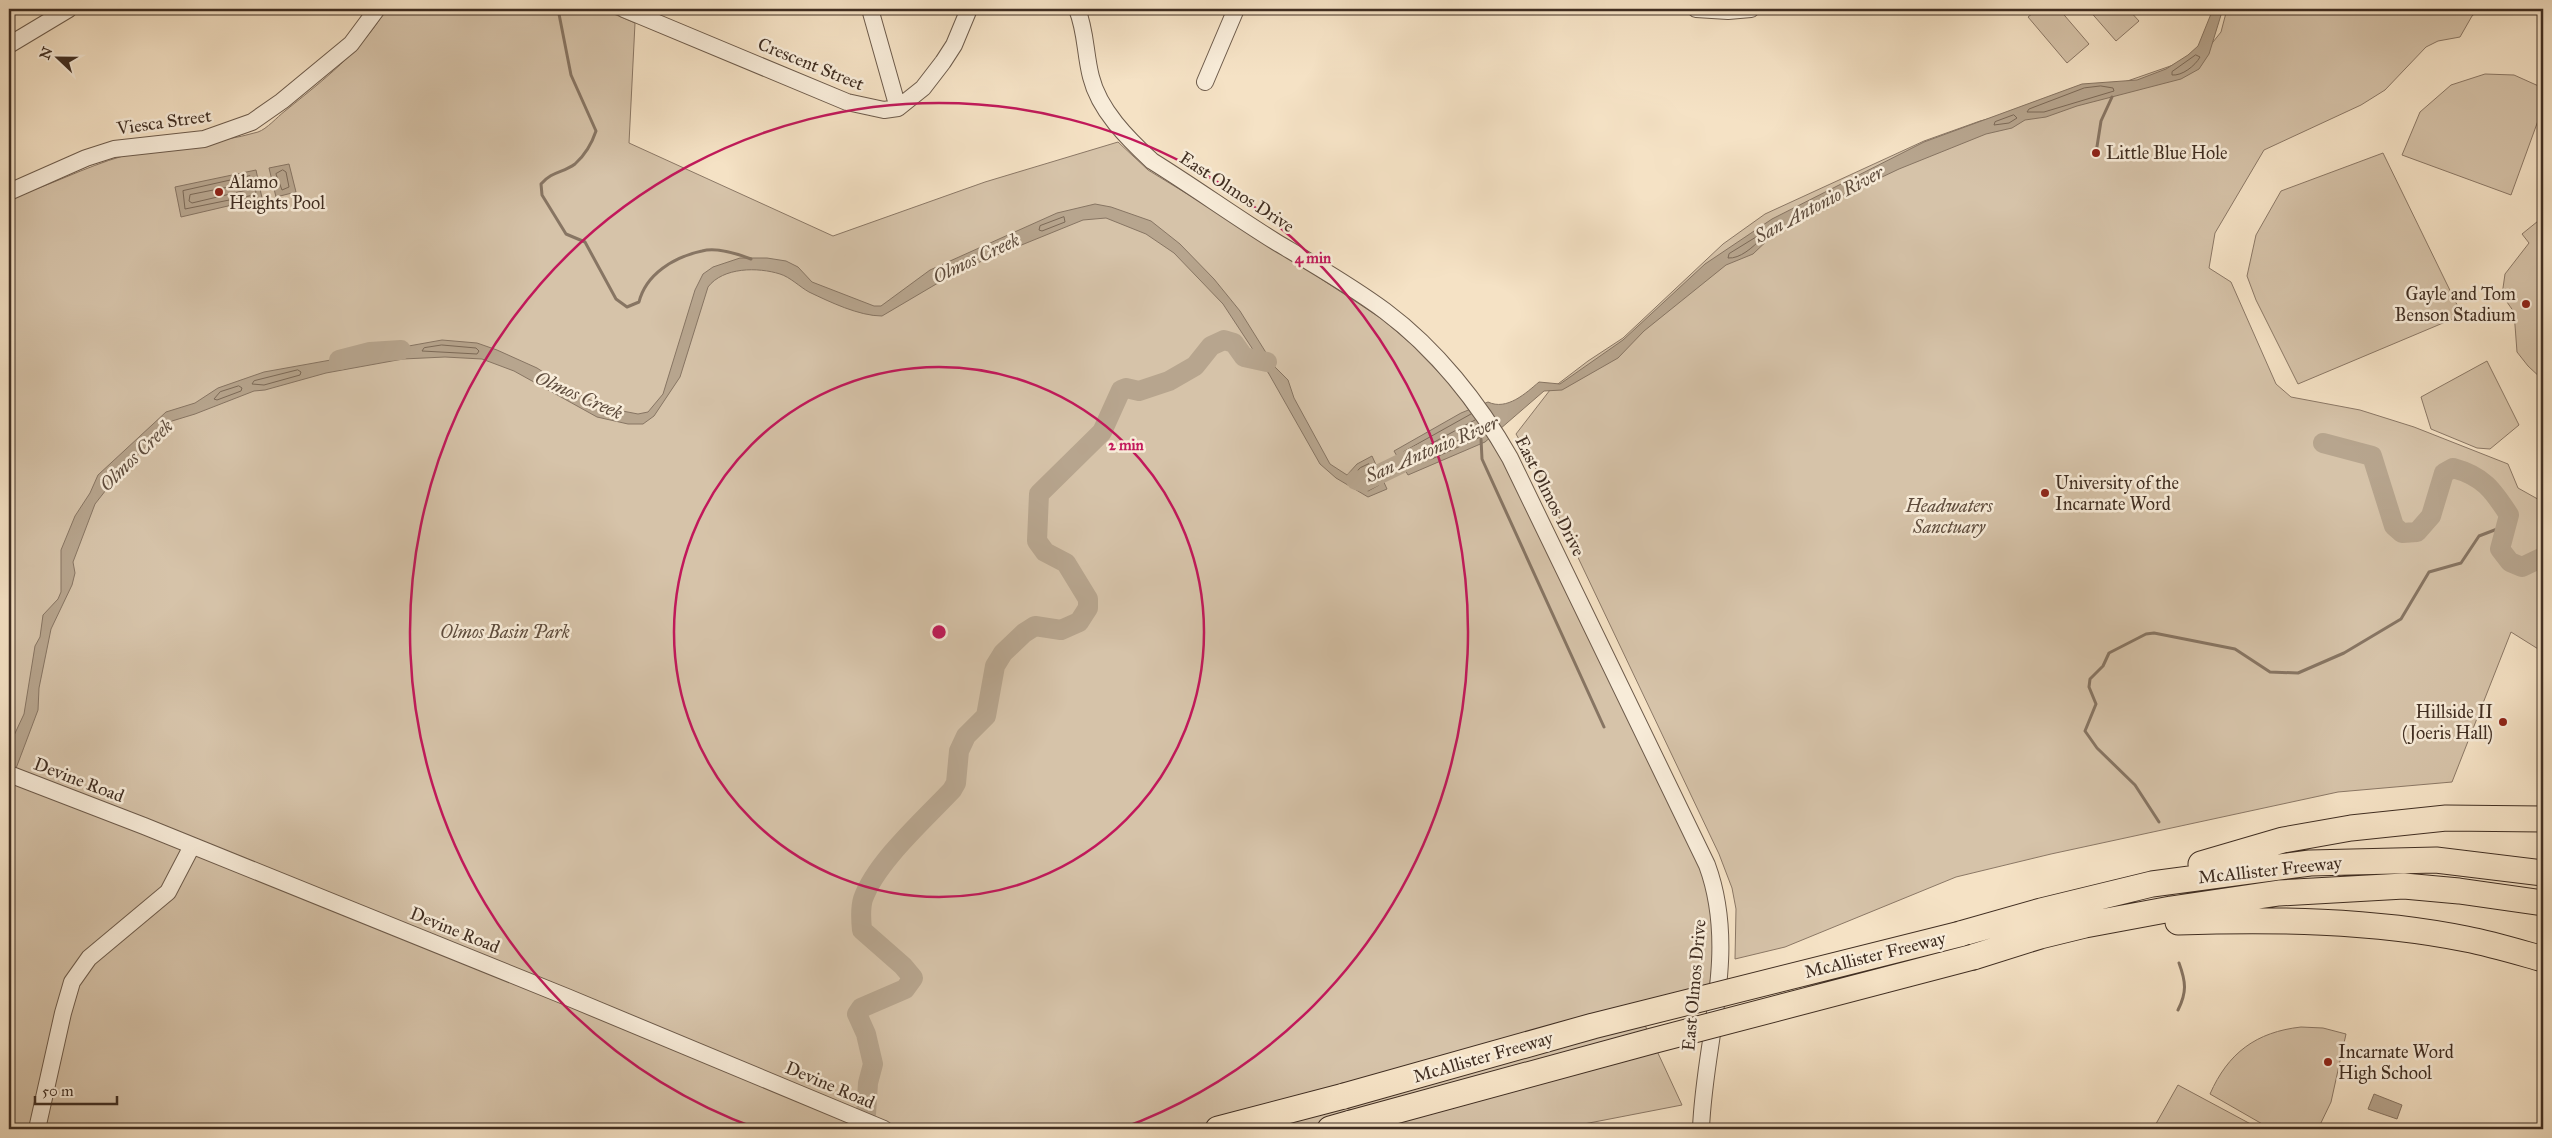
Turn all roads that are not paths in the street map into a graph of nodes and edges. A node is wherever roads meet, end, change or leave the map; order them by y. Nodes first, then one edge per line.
1 (69, 9) edge
2 (377, 9) edge
3 (624, 9) edge
4 (870, 9) edge
5 (969, 9) edge
6 (1077, 9) edge
7 (1236, 9) edge
8 (1696, 9) edge
9 (1752, 9) edge
10 (9, 45) edge
11 (1205, 82) dead end
12 (898, 108) junction
13 (9, 192) edge
14 (14, 776) edge
15 (2543, 819) edge
16 (192, 846) junction
17 (2543, 873) edge
18 (2543, 903) edge
19 (2053, 908) junction
20 (2085, 925) junction
21 (2543, 959) edge
22 (37, 1129) edge
23 (884, 1129) edge
24 (1218, 1129) edge
25 (1330, 1129) edge
26 (1701, 1129) edge

1 - 10 street
2 - 13 street, Viesca Street
3 - 12 street, Crescent Street
4 - 12 street
5 - 12 street
6 - 26 street, East Olmos Drive
7 - 11 street
8 - 9 street
14 - 16 street, Devine Road
15 - 19 highway
16 - 22 street
16 - 23 street, Devine Road
17 - 19 highway, McAllister Freeway
18 - 20 highway, McAllister Freeway
19 - 24 highway, McAllister Freeway, bridge
20 - 21 highway
20 - 25 highway, McAllister Freeway, bridge

